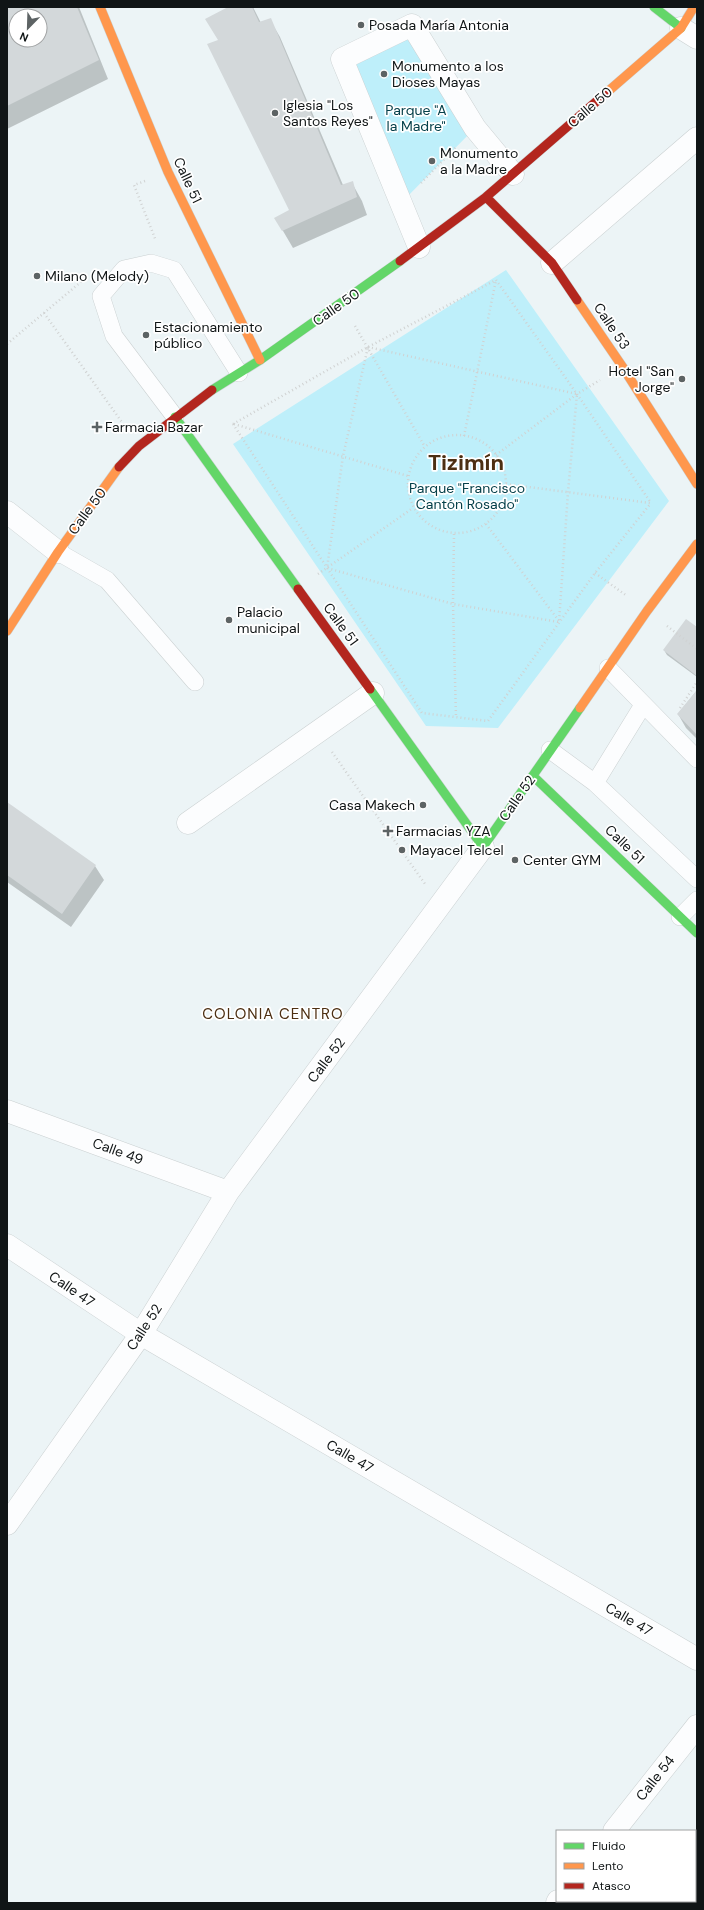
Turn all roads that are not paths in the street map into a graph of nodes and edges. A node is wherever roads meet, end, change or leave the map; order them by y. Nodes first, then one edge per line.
1 (100, 7) edge
2 (654, 7) edge
3 (694, 7) edge
4 (689, 33) edge
5 (697, 138) edge
6 (513, 174) junction
7 (486, 197) junction
8 (419, 247) junction
9 (552, 263) junction
10 (260, 360) junction
11 (239, 374) junction
12 (175, 417) junction
13 (697, 484) edge
14 (7, 512) edge
15 (697, 544) edge
16 (58, 552) junction
17 (7, 631) edge
18 (608, 668) junction
19 (195, 682) dead end
20 (373, 693) junction
21 (643, 705) junction
22 (550, 750) junction
23 (697, 759) edge
24 (533, 776) junction
25 (595, 783) junction
26 (188, 823) dead end
27 (483, 847) junction
28 (697, 879) edge
29 (697, 900) edge
30 (680, 917) junction
31 (697, 933) edge
32 (7, 1110) edge
33 (228, 1192) junction
34 (7, 1245) edge
35 (141, 1334) junction
36 (7, 1524) edge
37 (697, 1659) edge
38 (697, 1726) edge
39 (615, 1830) edge

1 - 10 main road, Calle 51
2 - 4 main road
3 - 4 main road, Calle 50
4 - 6 main road, Calle 50
5 - 9 street
6 - 7 main road, Calle 50
6 - 8 street
7 - 8 main road, Calle 50
7 - 9 main road, Calle 53
8 - 10 main road, Calle 50
9 - 13 main road, Calle 53
10 - 11 main road, Calle 50
11 - 12 main road, Calle 50
11 - 12 lane
12 - 16 main road, Calle 50
12 - 20 main road, Calle 51
14 - 16 street
15 - 18 main road, Calle 52
16 - 17 main road, Calle 50
16 - 19 lane
18 - 21 lane
18 - 22 main road, Calle 52
20 - 26 street
20 - 27 main road, Calle 51
21 - 23 lane
21 - 25 lane
22 - 24 main road, Calle 52
22 - 25 lane
24 - 27 main road, Calle 52
24 - 30 main road, Calle 51
25 - 28 lane
27 - 33 street, Calle 52
29 - 30 lane
30 - 31 main road, Calle 51
32 - 33 street, Calle 49
33 - 35 street, Calle 52
34 - 35 street, Calle 47
35 - 36 street, Calle 52
35 - 37 street, Calle 47
38 - 39 street, Calle 54

